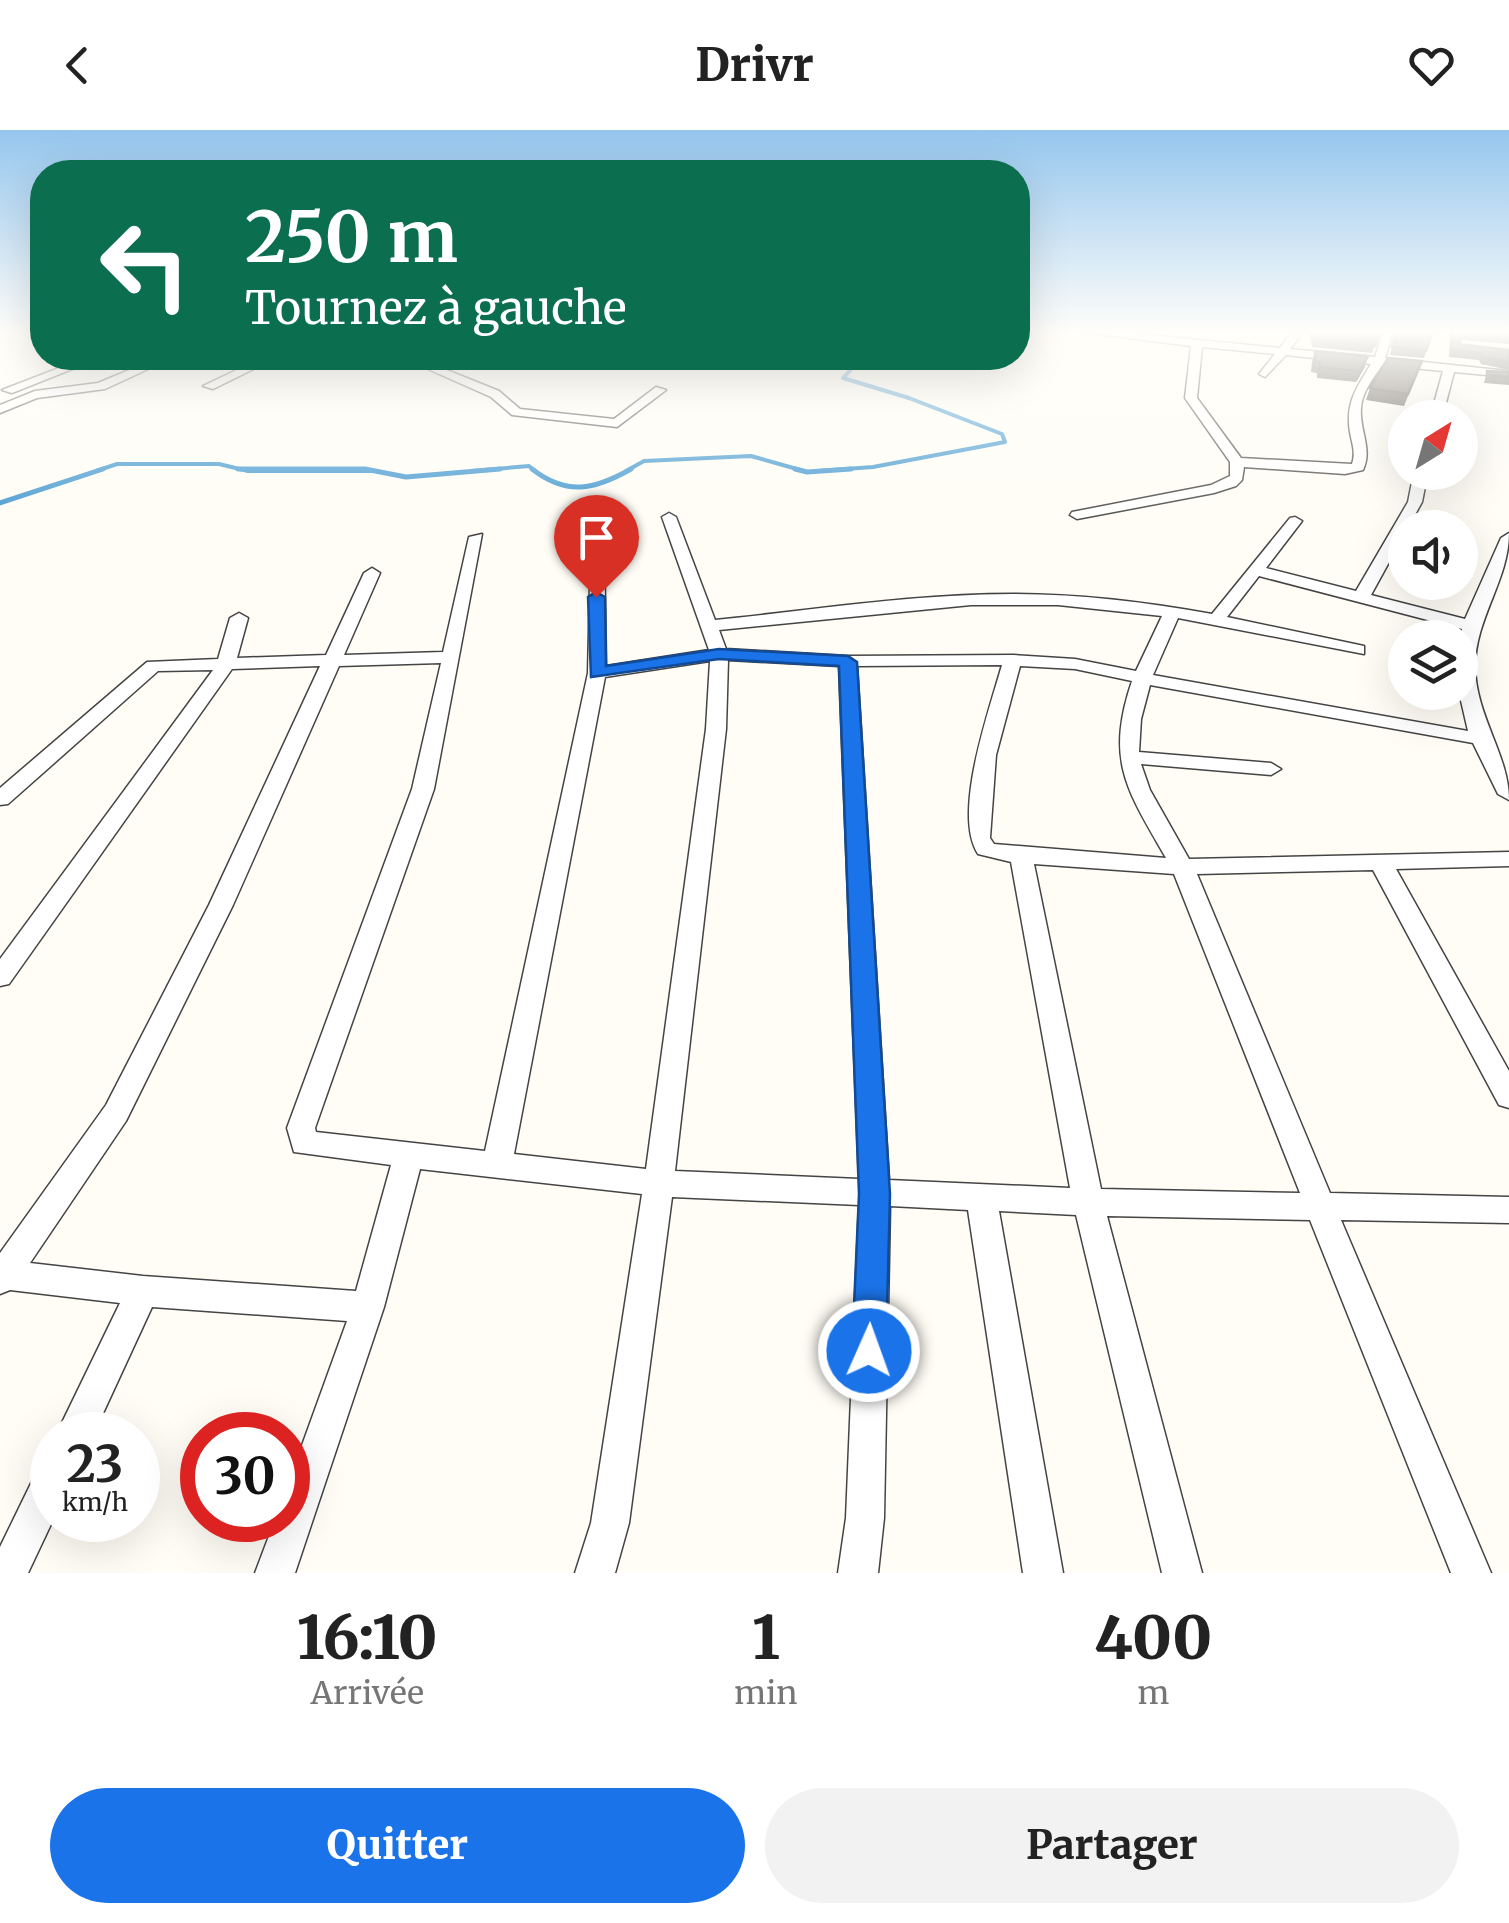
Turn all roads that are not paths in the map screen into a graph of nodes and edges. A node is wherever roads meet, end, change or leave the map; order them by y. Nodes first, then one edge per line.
1 (24, 399) edge
2 (501, 399) edge
3 (648, 399) edge
4 (1192, 399) edge
5 (1354, 399) edge
6 (554, 406) dead end
7 (0, 409) edge
8 (635, 410) junction
9 (1238, 462) junction
10 (1417, 490) edge
11 (1077, 516) dead end
12 (668, 517) dead end
13 (1295, 521) dead end
14 (477, 537) dead end
15 (1509, 538) edge
16 (596, 540) dead end
17 (1254, 570) junction
18 (372, 573) dead end
19 (1362, 596) junction
20 (1172, 614) junction
21 (239, 618) dead end
22 (1215, 620) junction
23 (1450, 620) edge
24 (1475, 620) edge
25 (709, 626) junction
26 (1358, 650) dead end
27 (719, 654) junction
28 (452, 657) junction
29 (330, 660) junction
30 (1013, 660) junction
31 (848, 662) junction
32 (226, 664) junction
33 (597, 673) junction
34 (1142, 675) junction
35 (1474, 710) edge
36 (1478, 738) junction
37 (1129, 758) junction
38 (1271, 770) dead end
39 (1509, 794) edge
40 (0, 800) edge
41 (1022, 855) junction
42 (1509, 860) edge
43 (1381, 864) junction
44 (1186, 867) junction
45 (0, 977) edge
46 (1509, 1098) edge
47 (410, 1155) junction
48 (497, 1165) junction
49 (659, 1183) junction
50 (875, 1194) junction
51 (981, 1198) junction
52 (1088, 1202) junction
53 (1319, 1208) junction
54 (1509, 1210) edge
55 (1, 1276) edge
56 (144, 1291) junction
57 (368, 1307) junction
58 (85, 1412) edge
59 (30, 1526) edge
60 (8, 1573) edge
61 (275, 1573) edge
62 (596, 1573) edge
63 (858, 1573) edge
64 (1043, 1573) edge
65 (1182, 1573) edge
66 (1471, 1573) edge

1 - 7 street
2 - 8 street
3 - 8 street
4 - 9 street
5 - 9 street
6 - 8 street
9 - 11 street
10 - 19 street
12 - 25 street
13 - 17 street
14 - 28 street
15 - 24 street
16 - 33 street
17 - 19 street
17 - 22 street
18 - 29 street
19 - 23 street
20 - 22 street
20 - 25 street
20 - 34 street
21 - 32 street
22 - 26 street
25 - 27 street
27 - 31 street
27 - 33 street
27 - 49 street
28 - 29 street
28 - 47 street
29 - 32 street
29 - 55 street
30 - 31 street
30 - 34 street
30 - 41 street
31 - 50 street
32 - 40 street
32 - 45 street
33 - 48 street
34 - 36 street
34 - 37 street
35 - 36 street
36 - 39 street
37 - 38 street
37 - 44 street
41 - 44 street
41 - 52 street
42 - 43 street
43 - 44 street
43 - 46 street
44 - 53 street
47 - 48 street
47 - 57 street
48 - 49 street
49 - 50 street
49 - 62 street
50 - 51 street
50 - 63 street
51 - 52 street
51 - 64 street
52 - 53 street
52 - 65 street
53 - 54 street
53 - 66 street
55 - 56 street
56 - 57 street
56 - 58 street
57 - 61 street
59 - 60 street

